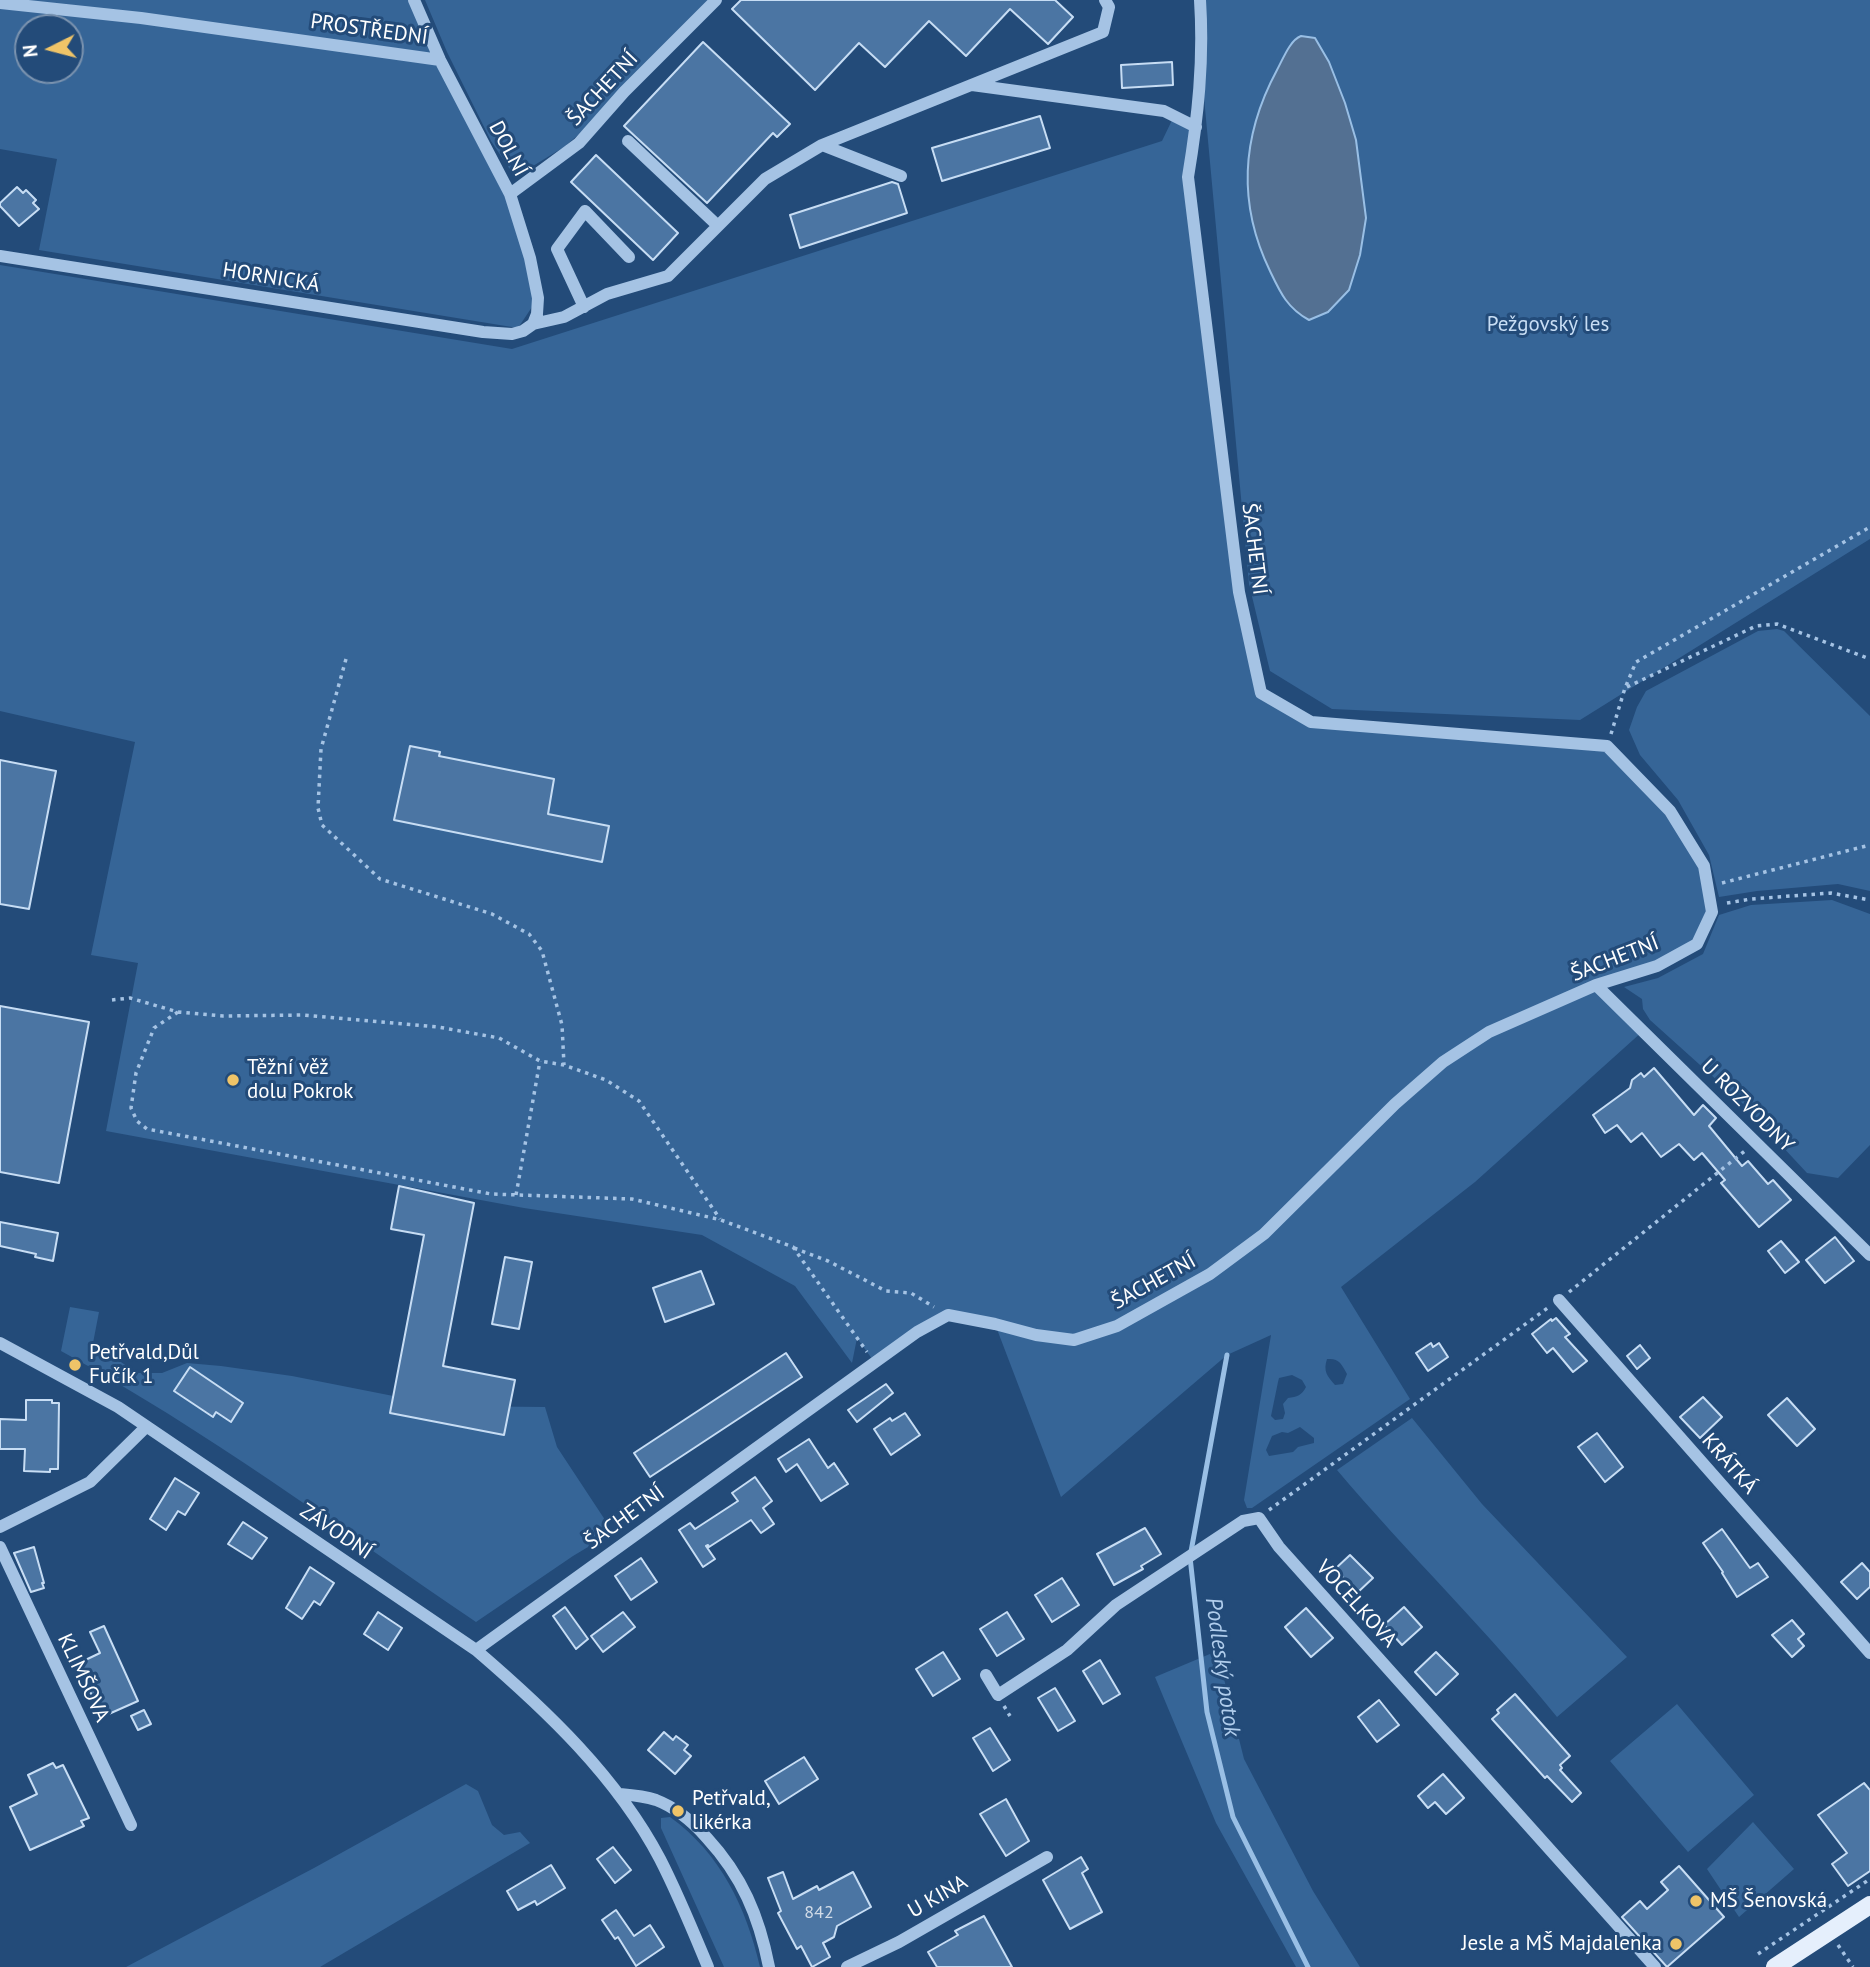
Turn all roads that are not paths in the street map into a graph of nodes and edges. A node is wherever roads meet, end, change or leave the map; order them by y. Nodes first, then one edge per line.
1 (414, 0) edge
2 (716, 0) edge
3 (1105, 0) edge
4 (1200, 0) edge
5 (0, 3) edge
6 (440, 60) junction
7 (972, 85) junction
8 (1196, 127) junction
9 (628, 141) dead end
10 (822, 145) junction
11 (901, 176) dead end
12 (510, 194) junction
13 (716, 225) junction
14 (0, 256) edge
15 (629, 257) dead end
16 (584, 307) junction
17 (533, 324) junction
18 (1596, 985) junction
19 (1870, 1255) edge
20 (1559, 1300) road end
21 (0, 1343) edge
22 (146, 1427) junction
23 (0, 1527) edge
24 (0, 1547) edge
25 (476, 1650) junction
26 (1870, 1653) edge
27 (986, 1675) dead end
28 (618, 1794) junction
29 (131, 1825) dead end
30 (1046, 1857) dead end
31 (1870, 1905) edge
32 (708, 1967) edge
33 (768, 1967) edge
34 (847, 1967) edge
35 (1655, 1967) edge
36 (1775, 1967) edge

1 - 6 street, DOLNÍ
2 - 12 street, ŠACHETNÍ
3 - 7 street, HORNICKÁ
4 - 8 street, ŠACHETNÍ
5 - 6 street, PROSTŘEDNÍ
6 - 12 street, DOLNÍ
7 - 8 street
7 - 10 street, HORNICKÁ
8 - 18 street, ŠACHETNÍ
9 - 13 street
10 - 11 street
10 - 13 street, HORNICKÁ
12 - 17 street, DOLNÍ
13 - 16 street, HORNICKÁ
14 - 17 street, HORNICKÁ
15 - 16 street
16 - 17 street, HORNICKÁ
18 - 19 street, U ROZVODNY
18 - 25 street, ŠACHETNÍ
20 - 26 street, KRÁTKÁ
21 - 22 street, ZÁVODNÍ
22 - 23 street
22 - 25 street, ZÁVODNÍ
24 - 29 street, KLIMŠOVA
25 - 28 street, ZÁVODNÍ
27 - 35 street, VOCELKOVA
28 - 32 street, ZÁVODNÍ
28 - 33 street
30 - 34 street, U KINA
31 - 36 main road

